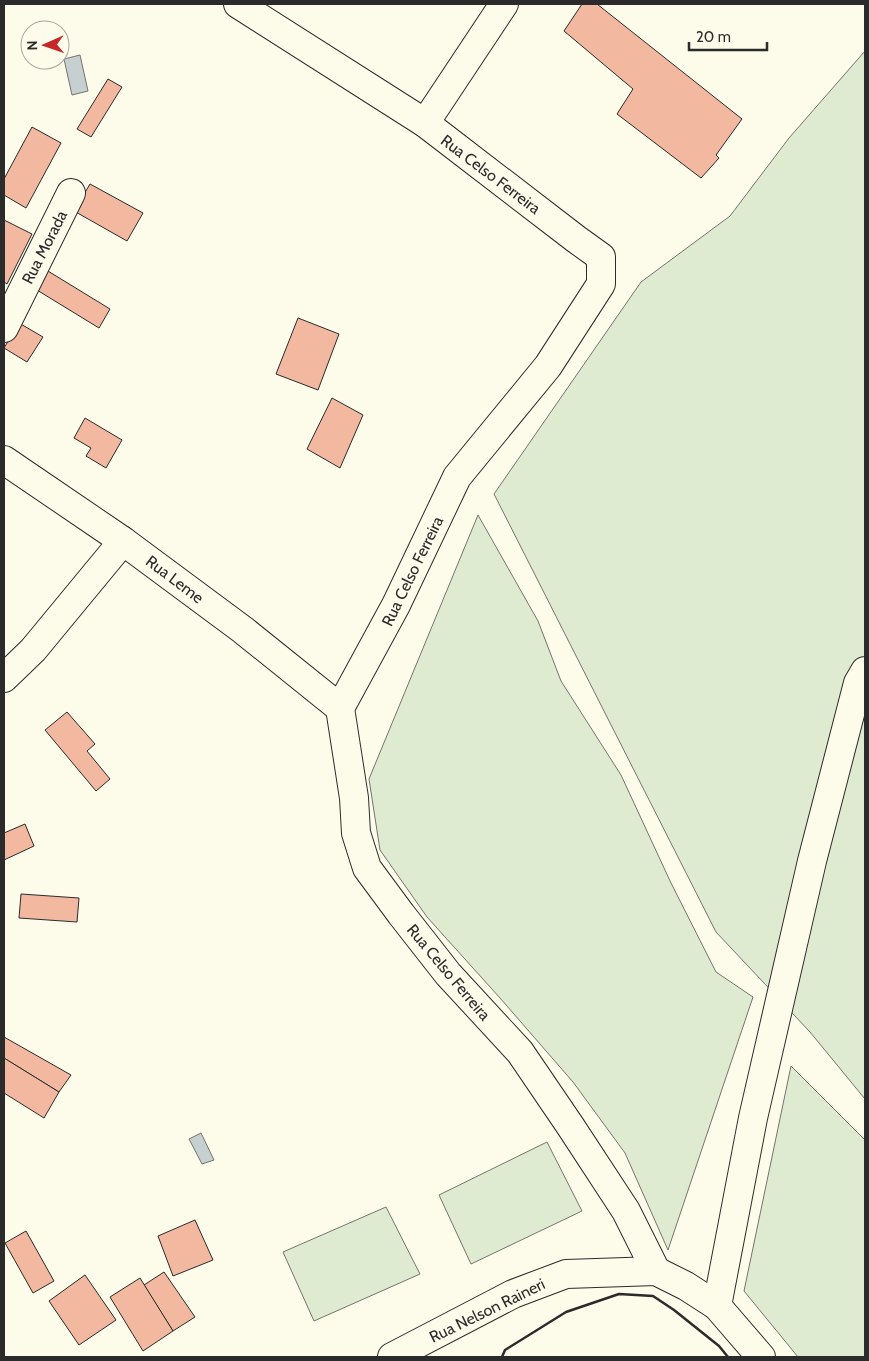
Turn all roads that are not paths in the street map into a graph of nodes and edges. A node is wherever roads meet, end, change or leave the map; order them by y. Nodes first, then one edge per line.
1 (238, 4) edge
2 (504, 4) edge
3 (424, 123) junction
4 (71, 194) dead end
5 (4, 328) edge
6 (4, 460) edge
7 (123, 541) junction
8 (865, 671) edge
9 (4, 678) edge
10 (340, 708) junction
11 (656, 1271) junction
12 (717, 1306) junction
13 (392, 1357) edge
14 (761, 1357) edge

1 - 3 street, Rua Celso Ferreira
2 - 3 street
3 - 10 street, Rua Celso Ferreira
4 - 5 street, Rua Morada
6 - 7 street, Rua Leme
7 - 9 street
7 - 10 street, Rua Leme
8 - 12 street
10 - 11 street, Rua Celso Ferreira
11 - 12 street, Rua Nelson Raineri
11 - 13 street, Rua Nelson Raineri
12 - 14 street, Rua Nelson Raineri

